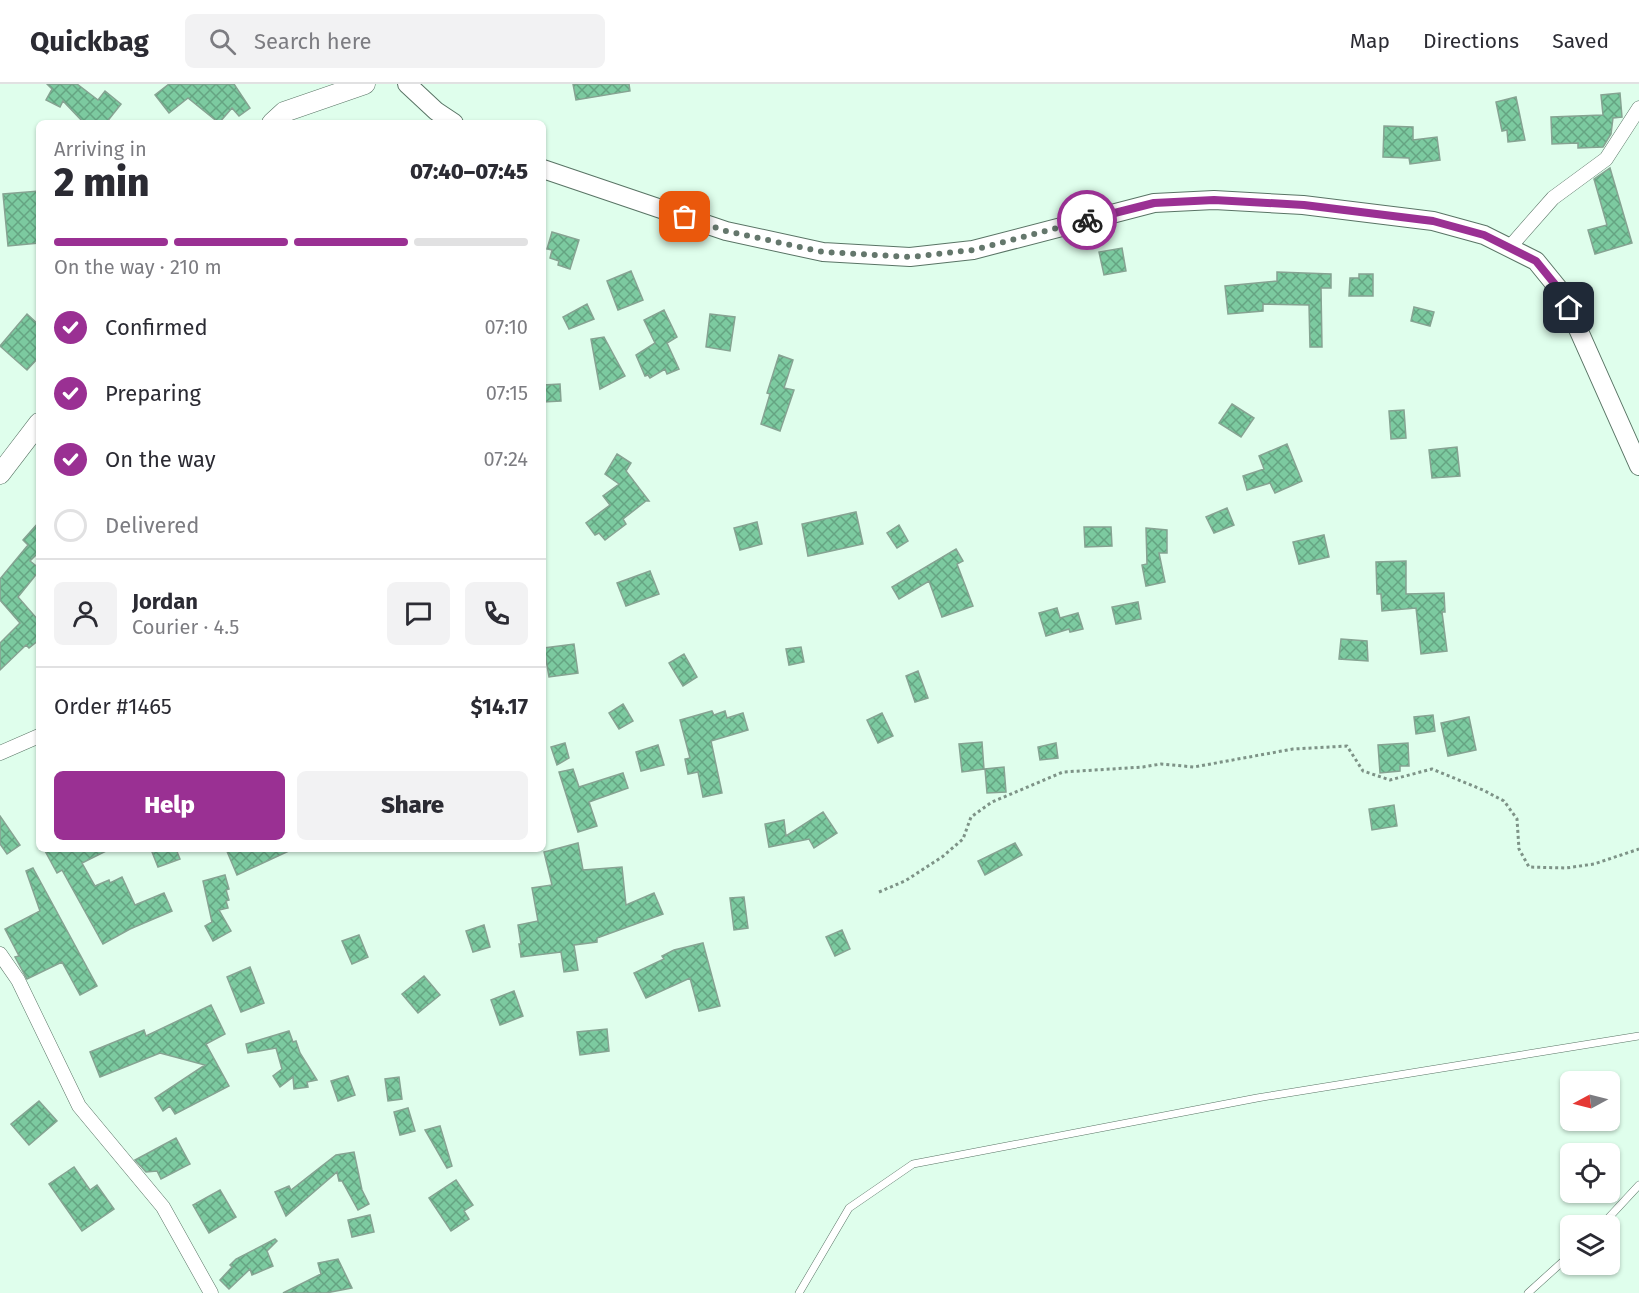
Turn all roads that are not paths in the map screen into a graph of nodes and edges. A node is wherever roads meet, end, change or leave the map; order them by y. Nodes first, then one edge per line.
1 (365, 84) edge
2 (407, 84) edge
3 (1639, 108) edge
4 (275, 120) edge
5 (450, 120) edge
6 (546, 170) edge
7 (1509, 248) junction
8 (36, 427) edge
9 (1639, 466) edge
10 (0, 474) edge
11 (36, 737) edge
12 (0, 753) edge
13 (0, 954) edge
14 (1639, 1036) edge
15 (1639, 1185) edge
16 (1611, 1215) edge
17 (1560, 1264) edge
18 (211, 1293) edge
19 (798, 1293) edge
20 (1528, 1293) edge

1 - 4 main road
2 - 5 street
3 - 7 street
6 - 7 street
7 - 9 street
8 - 10 main road
11 - 12 street
13 - 18 street
14 - 19 lane
15 - 16 lane
17 - 20 lane

